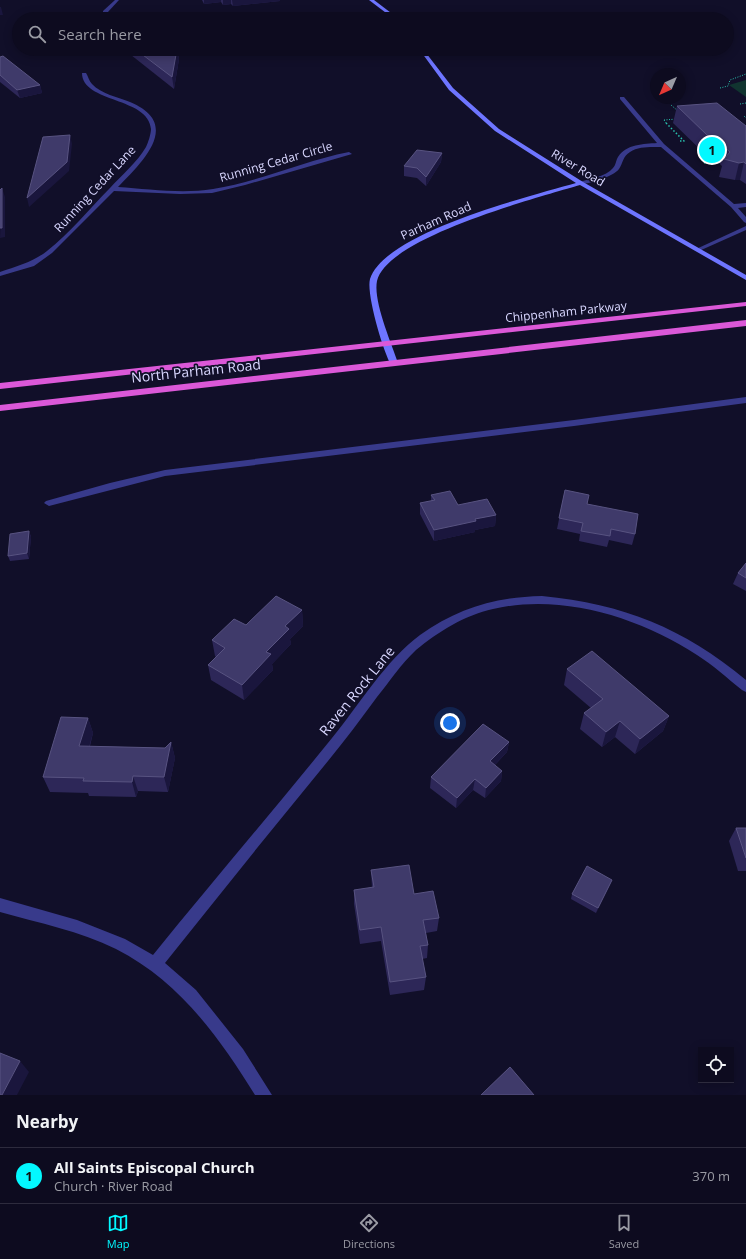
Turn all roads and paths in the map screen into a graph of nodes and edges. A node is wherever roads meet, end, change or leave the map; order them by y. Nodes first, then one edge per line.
1 (117, 0) edge
2 (371, 0) edge
3 (105, 12) dead end
4 (387, 12) edge
5 (427, 56) edge
6 (84, 74) dead end
7 (746, 74) edge
8 (720, 88) dead end
9 (622, 98) dead end
10 (746, 103) edge
11 (740, 104) dead end
12 (671, 105) dead end
13 (681, 113) dead end
14 (744, 116) dead end
15 (746, 118) edge
16 (679, 119) edge
17 (674, 142) dead end
18 (662, 145) junction
19 (349, 154) dead end
20 (717, 162) edge
21 (697, 163) dead end
22 (581, 183) junction
23 (112, 189) junction
24 (746, 205) edge
25 (733, 206) junction
26 (746, 221) edge
27 (746, 228) edge
28 (697, 250) junction
29 (0, 274) edge
30 (744, 277) edge
31 (746, 304) edge
32 (746, 323) edge
33 (388, 343) junction
34 (394, 363) junction
35 (0, 386) edge
36 (746, 400) edge
37 (0, 408) edge
38 (49, 503) dead end
39 (746, 687) edge
40 (0, 905) edge
41 (155, 964) junction
42 (264, 1095) edge

1 - 3 street
2 - 4 main road
5 - 22 main road, River Road
6 - 23 street, Running Cedar Lane
7 - 8 path
9 - 18 street
10 - 11 path
12 - 13 path
14 - 15 path
16 - 17 path
18 - 22 street
18 - 25 street
19 - 23 street, Running Cedar Circle
20 - 21 path
22 - 28 main road, River Road
22 - 33 main road, Parham Road
23 - 29 street, Running Cedar Lane
24 - 25 street
25 - 26 street
27 - 28 street
28 - 30 main road, River Road
31 - 33 highway, Chippenham Parkway
32 - 34 highway
33 - 34 main road, Parham Road
33 - 35 highway, North Parham Road
34 - 37 highway, North Parham Road
36 - 38 street
39 - 41 street, Raven Rock Lane
40 - 41 street
41 - 42 street

